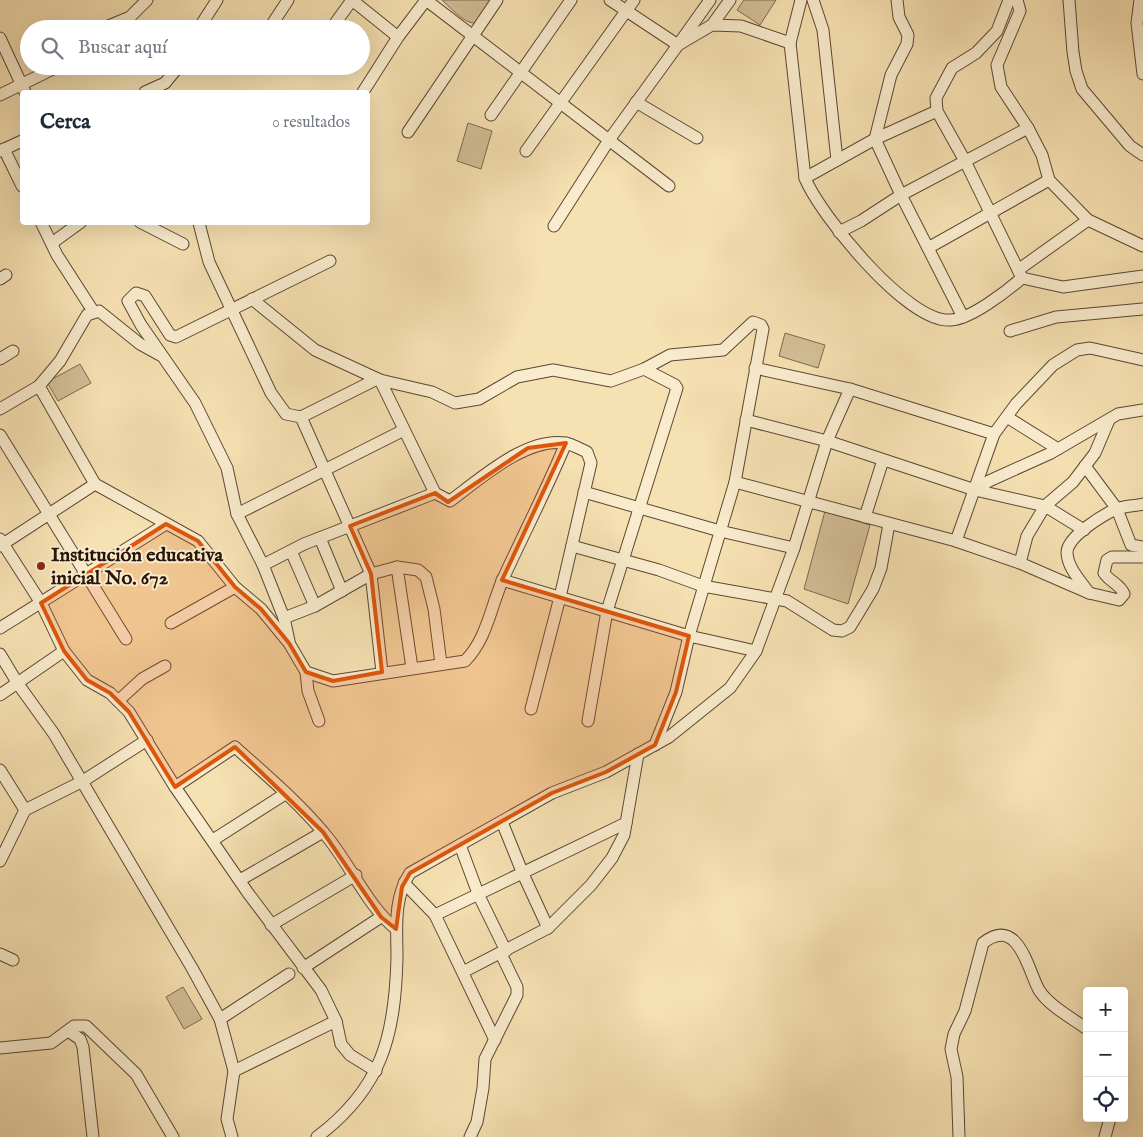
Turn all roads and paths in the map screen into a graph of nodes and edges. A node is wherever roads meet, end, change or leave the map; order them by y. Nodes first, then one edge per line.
1 (147, 0) edge
2 (217, 0) edge
3 (288, 0) edge
4 (352, 0) edge
5 (426, 0) edge
6 (497, 0) edge
7 (571, 0) edge
8 (610, 0) edge
9 (634, 0) edge
10 (710, 0) edge
11 (730, 0) edge
12 (801, 0) edge
13 (813, 0) edge
14 (897, 0) edge
15 (1009, 0) edge
16 (1017, 0) edge
17 (1069, 0) edge
18 (1140, 0) edge
19 (626, 12) junction
20 (123, 20) edge
21 (204, 20) edge
22 (276, 20) edge
23 (338, 20) edge
24 (1140, 22) edge
25 (712, 25) junction
26 (473, 36) junction
27 (398, 37) junction
28 (0, 38) edge
29 (790, 43) junction
30 (678, 45) junction
31 (520, 72) junction
32 (1143, 74) edge
33 (45, 75) edge
34 (172, 75) edge
35 (23, 88) edge
36 (149, 90) edge
37 (364, 90) edge
38 (0, 95) edge
39 (636, 102) junction
40 (561, 104) junction
41 (937, 111) junction
42 (491, 115) dead end
43 (1028, 128) junction
44 (408, 132) dead end
45 (697, 138) dead end
46 (875, 139) junction
47 (609, 140) junction
48 (20, 142) edge
49 (2, 150) edge
50 (526, 151) dead end
51 (1143, 155) edge
52 (837, 160) junction
53 (965, 161) junction
54 (805, 178) junction
55 (1049, 180) junction
56 (20, 182) edge
57 (669, 186) dead end
58 (900, 195) junction
59 (991, 212) junction
60 (1088, 220) junction
61 (42, 225) edge
62 (77, 225) edge
63 (146, 225) edge
64 (200, 225) edge
65 (554, 226) dead end
66 (839, 232) junction
67 (52, 244) junction
68 (184, 244) dead end
69 (1143, 246) edge
70 (928, 248) junction
71 (330, 261) dead end
72 (1020, 274) junction
73 (1143, 276) edge
74 (252, 299) junction
75 (1143, 309) edge
76 (230, 310) junction
77 (93, 311) junction
78 (963, 317) junction
79 (1010, 331) dead end
80 (14, 351) dead end
81 (165, 358) junction
82 (0, 359) edge
83 (1143, 360) edge
84 (755, 368) junction
85 (644, 369) junction
86 (378, 380) junction
87 (39, 386) junction
88 (850, 389) junction
89 (0, 409) edge
90 (1143, 410) edge
91 (1007, 417) junction
92 (301, 418) junction
93 (746, 420) junction
94 (1109, 420) junction
95 (404, 430) junction
96 (994, 434) junction
97 (0, 435) edge
98 (827, 441) junction
99 (566, 443) junction
100 (1058, 449) junction
101 (883, 460) junction
102 (1085, 466) junction
103 (324, 469) junction
104 (735, 482) junction
105 (94, 484) junction
106 (975, 490) junction
107 (584, 492) junction
108 (435, 493) junction
109 (809, 501) junction
110 (1143, 504) edge
111 (1045, 506) junction
112 (639, 509) junction
113 (1117, 509) junction
114 (50, 514) junction
115 (237, 514) junction
116 (865, 517) junction
117 (166, 524) junction
118 (889, 524) junction
119 (350, 526) junction
120 (1084, 530) junction
121 (720, 531) junction
122 (320, 538) junction
123 (956, 542) junction
124 (1, 543) edge
125 (572, 546) junction
126 (1143, 546) edge
127 (794, 548) junction
128 (291, 551) junction
129 (1143, 557) edge
130 (623, 562) junction
131 (1020, 563) junction
132 (263, 565) junction
133 (397, 567) junction
134 (87, 574) junction
135 (371, 574) junction
136 (502, 580) junction
137 (704, 586) junction
138 (235, 587) junction
139 (342, 591) junction
140 (1088, 592) junction
141 (560, 597) junction
142 (776, 598) junction
143 (41, 603) junction
144 (315, 606) junction
145 (608, 611) junction
146 (284, 618) junction
147 (171, 623) dead end
148 (0, 628) edge
149 (689, 636) junction
150 (126, 639) dead end
151 (289, 643) junction
152 (64, 651) junction
153 (756, 651) junction
154 (0, 654) edge
155 (441, 664) junction
156 (165, 666) dead end
157 (412, 668) junction
158 (306, 672) junction
159 (382, 672) junction
160 (18, 684) junction
161 (0, 695) edge
162 (118, 701) junction
163 (531, 709) dead end
164 (319, 721) dead end
165 (588, 721) dead end
166 (147, 740) junction
167 (655, 745) junction
168 (638, 754) junction
169 (0, 770) edge
170 (83, 781) junction
171 (176, 787) junction
172 (285, 794) junction
173 (25, 810) junction
174 (502, 822) junction
175 (626, 823) junction
176 (323, 832) junction
177 (213, 840) junction
178 (460, 844) junction
179 (0, 861) edge
180 (523, 874) junction
181 (356, 875) junction
182 (240, 880) junction
183 (404, 883) junction
184 (479, 896) junction
185 (435, 915) junction
186 (381, 917) junction
187 (271, 925) junction
188 (548, 928) junction
189 (396, 929) junction
190 (503, 953) junction
191 (0, 954) edge
192 (13, 960) dead end
193 (302, 968) junction
194 (463, 972) junction
195 (289, 974) dead end
196 (220, 1019) junction
197 (336, 1021) junction
198 (1083, 1026) edge
199 (68, 1031) junction
200 (495, 1040) junction
201 (0, 1048) edge
202 (376, 1070) junction
203 (234, 1071) junction
204 (1109, 1122) edge
205 (92, 1137) edge
206 (173, 1137) edge
207 (232, 1137) edge
208 (317, 1137) edge
209 (470, 1137) edge
210 (959, 1137) edge
211 (1105, 1137) edge

1 - 20 street
2 - 21 street
3 - 22 street
4 - 23 street
4 - 27 street
5 - 26 street
5 - 27 street
6 - 26 street
7 - 31 street
8 - 19 street
9 - 19 street
10 - 30 street
11 - 25 street
12 - 29 street
13 - 52 street
14 - 46 street
15 - 41 street
16 - 43 street
17 - 51 street
18 - 24 street
19 - 30 street
19 - 40 street
24 - 32 street
25 - 29 street
25 - 30 street
26 - 31 street
26 - 44 street
27 - 37 street
28 - 35 street
29 - 54 street
30 - 39 street
31 - 40 street
31 - 42 street
33 - 35 street
34 - 36 street
35 - 38 street
39 - 45 street
39 - 47 street
40 - 47 street
40 - 50 street
41 - 46 street
41 - 53 street
43 - 53 street
43 - 55 street
46 - 52 street
46 - 58 street
47 - 57 street
47 - 65 street
48 - 49 street
49 - 56 street
52 - 54 street
53 - 58 street
53 - 59 street
54 - 66 street
55 - 59 street
55 - 60 street
58 - 66 street
58 - 70 street
59 - 70 street
59 - 72 street
60 - 69 street
60 - 72 street
61 - 67 street
62 - 67 street
63 - 68 street
64 - 76 street
66 - 78 street
67 - 77 street
70 - 78 street
71 - 74 street
72 - 73 street
72 - 78 street
74 - 76 street
74 - 86 street
75 - 79 street
76 - 81 street
76 - 92 street
77 - 81 street
77 - 87 street
80 - 82 street
81 - 115 street
83 - 91 street
84 - 85 street
84 - 88 street
84 - 93 street
85 - 86 street
85 - 112 street
86 - 92 street
86 - 95 street
87 - 89 street
87 - 105 street
88 - 96 street
88 - 98 street
90 - 94 street
91 - 96 street
91 - 100 street
92 - 103 street
93 - 98 street
93 - 104 street
94 - 100 street
94 - 102 street
95 - 103 street
95 - 108 street
96 - 106 street
97 - 114 street
98 - 101 street
98 - 109 street
99 - 107 street
99 - 108 street
99 - 136 street
100 - 106 street
101 - 106 street
101 - 116 street
102 - 111 street
102 - 113 street
103 - 115 street
103 - 119 street
104 - 109 street
104 - 121 street
105 - 114 street
105 - 117 street
106 - 111 street
106 - 123 street
107 - 112 street
107 - 125 street
108 - 119 street
109 - 116 street
109 - 127 street
110 - 113 street
111 - 120 street
111 - 131 street
112 - 121 street
112 - 130 street
113 - 120 street
113 - 126 street
114 - 124 street
114 - 134 street
115 - 132 street
116 - 118 street
117 - 134 street
117 - 138 street
118 - 123 street
118 - 142 street
119 - 122 street
119 - 135 street
120 - 140 street
121 - 127 street
121 - 137 street
122 - 128 street
122 - 139 street
123 - 131 street
124 - 143 street
125 - 130 street
125 - 141 street
127 - 142 street
128 - 132 street
128 - 144 street
129 - 140 street
130 - 137 street
130 - 145 street
131 - 140 street
132 - 146 street
133 - 135 street
133 - 155 street
133 - 157 street
134 - 143 street
134 - 150 street
135 - 139 street
135 - 159 street
136 - 141 street
136 - 155 street
137 - 142 street
137 - 149 street
138 - 147 street
138 - 151 street
139 - 144 street
141 - 145 street
141 - 163 street
142 - 153 street
143 - 148 street
143 - 152 street
144 - 146 street
145 - 149 street
145 - 165 street
146 - 151 street
149 - 153 street
149 - 167 street
151 - 158 street
152 - 160 street
152 - 162 street
153 - 167 street
154 - 160 street
155 - 157 street
156 - 162 street
157 - 159 street
158 - 159 street
158 - 164 street
160 - 161 street
160 - 170 street
162 - 166 street
166 - 170 street
166 - 171 street
167 - 168 street
168 - 174 street
168 - 175 street
169 - 173 street
170 - 173 street
170 - 196 street
171 - 172 street
171 - 177 street
172 - 176 street
172 - 177 street
173 - 179 street
174 - 178 street
174 - 180 street
175 - 180 street
175 - 188 street
176 - 181 street
176 - 182 street
177 - 182 street
178 - 183 street
178 - 184 street
180 - 184 street
180 - 188 street
181 - 186 street
181 - 187 street
182 - 187 street
183 - 185 street
183 - 189 street
184 - 185 street
184 - 190 street
185 - 194 street
186 - 189 street
186 - 193 street
187 - 193 street
188 - 190 street
189 - 202 street
190 - 194 street
190 - 200 street
191 - 192 street
193 - 197 street
194 - 200 street
195 - 196 street
196 - 203 street
197 - 202 street
197 - 203 street
198 - 210 street
199 - 201 street
199 - 205 street
199 - 206 street
200 - 209 street
202 - 208 street
203 - 207 street
204 - 211 street

